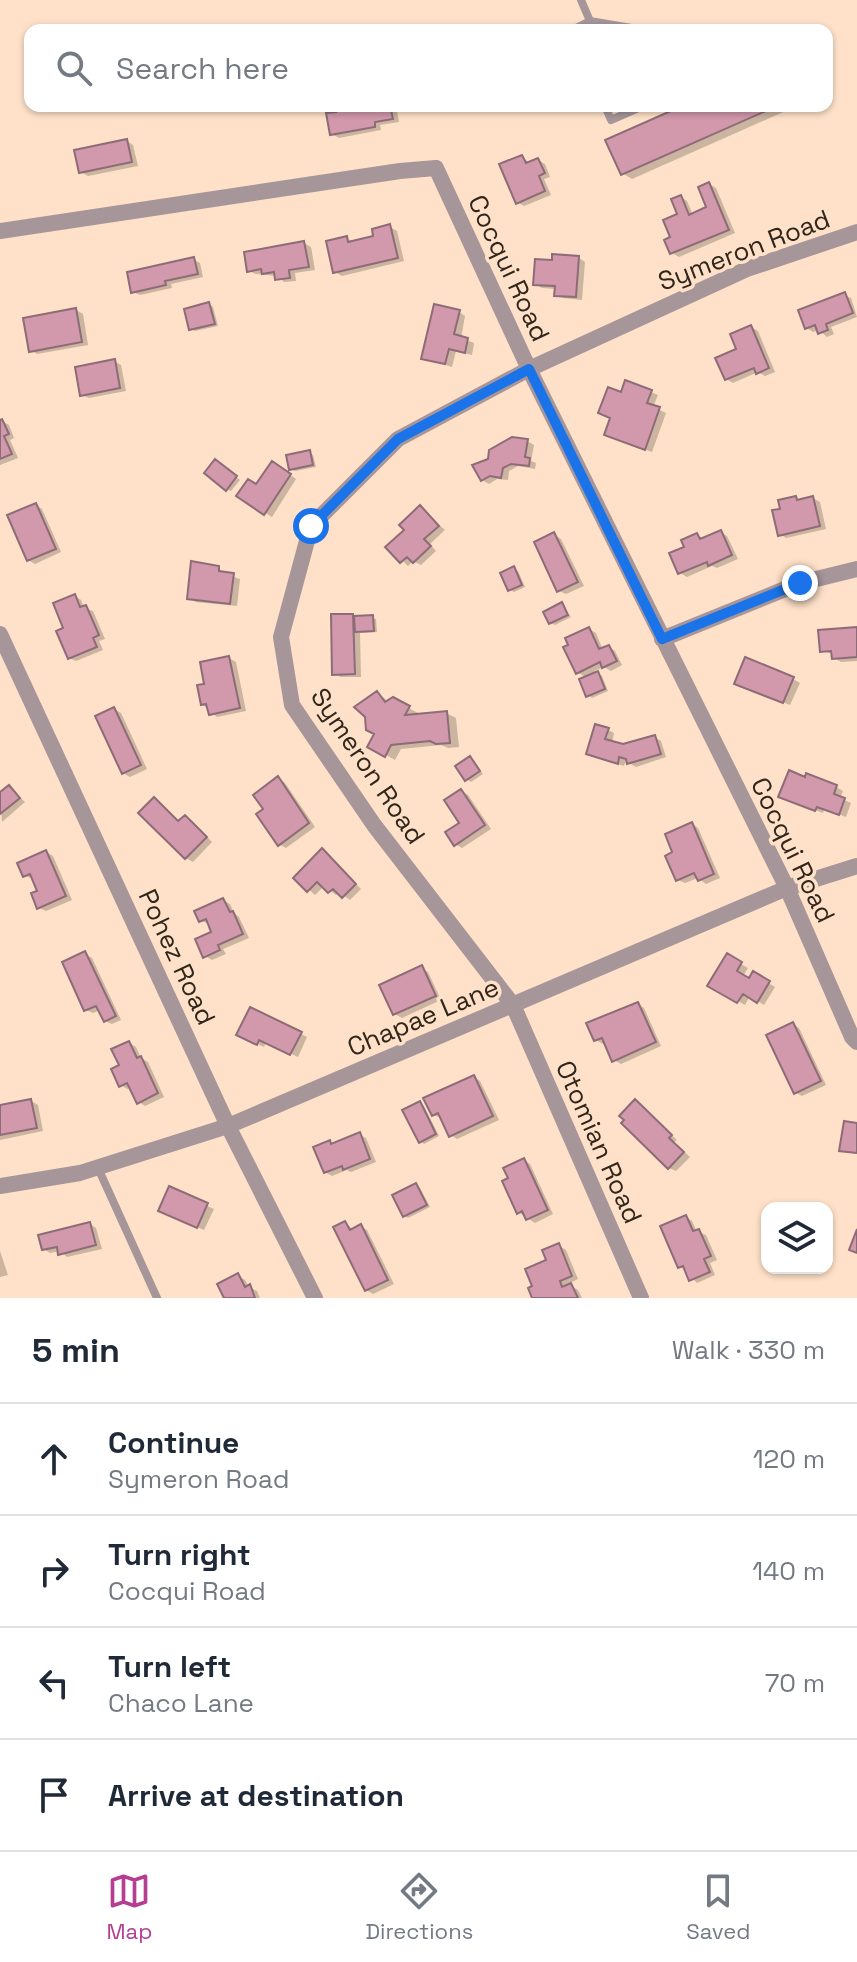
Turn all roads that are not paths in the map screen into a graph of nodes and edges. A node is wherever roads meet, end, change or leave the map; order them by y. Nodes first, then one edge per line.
1 (581, 0) edge
2 (590, 21) junction
3 (584, 24) edge
4 (600, 24) edge
5 (608, 112) edge
6 (629, 112) edge
7 (0, 231) edge
8 (857, 232) edge
9 (529, 369) junction
10 (857, 569) edge
11 (0, 634) edge
12 (662, 639) junction
13 (857, 866) edge
14 (787, 888) junction
15 (513, 1005) junction
16 (857, 1042) edge
17 (228, 1126) junction
18 (98, 1167) junction
19 (0, 1186) edge
20 (157, 1298) edge
21 (315, 1298) edge
22 (641, 1298) edge

1 - 2 lane
2 - 3 lane
2 - 4 lane
5 - 6 lane
7 - 9 street, Cocqui Road
8 - 9 street, Symeron Road
9 - 12 street, Cocqui Road
9 - 15 street, Symeron Road
10 - 12 street
11 - 17 street, Pohez Road
12 - 14 street, Cocqui Road
13 - 14 street, Chapae Lane
14 - 15 street, Chapae Lane
14 - 16 street, Cocqui Road
15 - 17 street, Chapae Lane
15 - 22 street, Otomian Road
17 - 18 street, Chapae Lane
17 - 21 street, Pohez Road
18 - 19 street, Chapae Lane
18 - 20 lane

